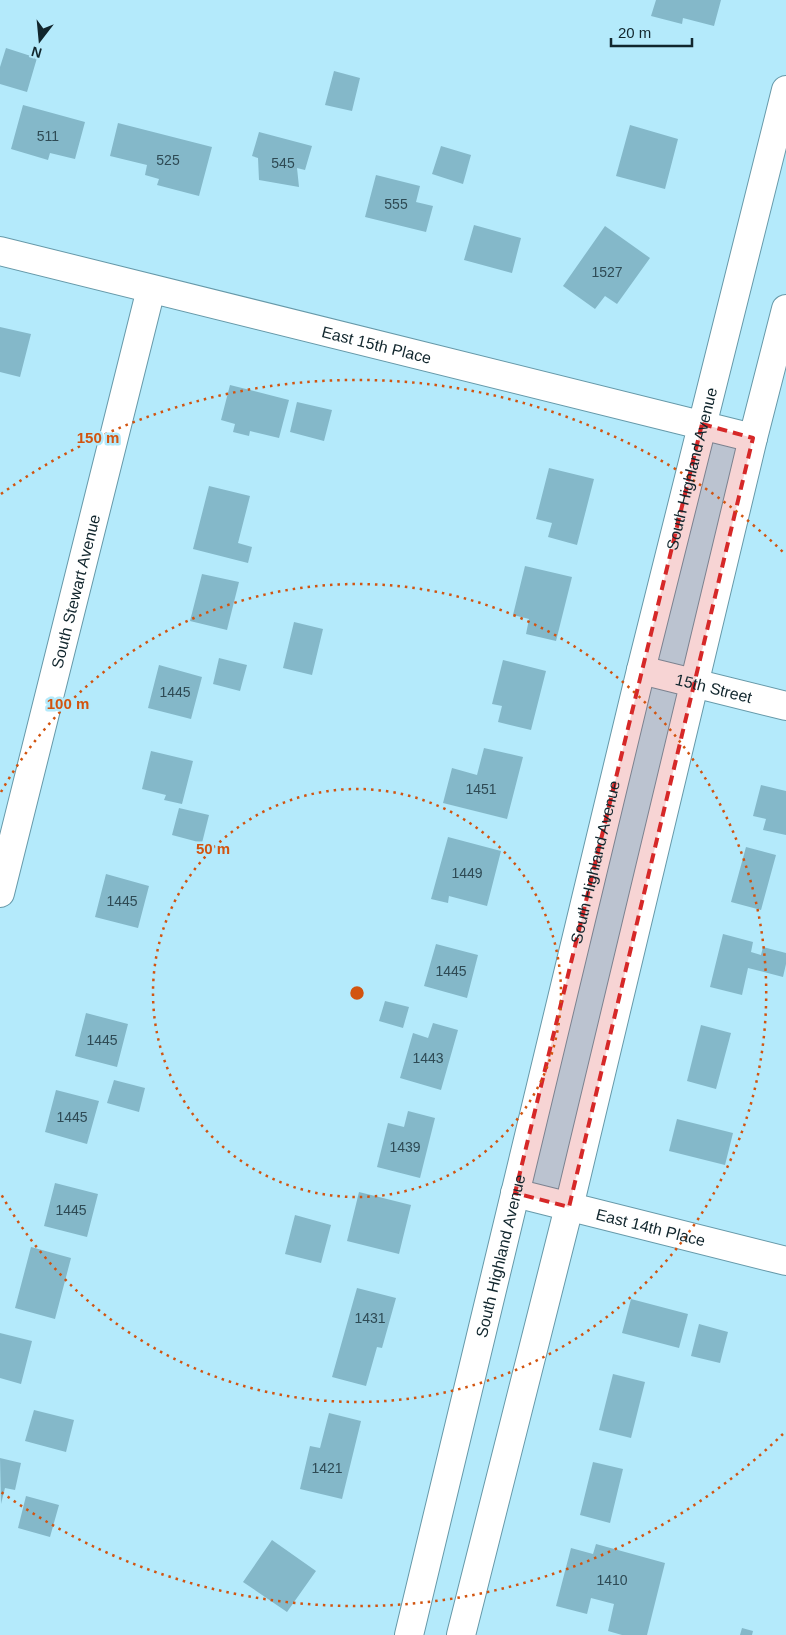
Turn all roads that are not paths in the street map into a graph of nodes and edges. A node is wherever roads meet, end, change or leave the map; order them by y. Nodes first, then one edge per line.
1 (786, 90) edge
2 (780, 140) edge
3 (0, 251) edge
4 (152, 289) junction
5 (786, 309) edge
6 (702, 424) junction
7 (753, 438) junction
8 (640, 670) junction
9 (694, 683) junction
10 (786, 706) edge
11 (0, 893) edge
12 (516, 1193) junction
13 (569, 1207) junction
14 (786, 1261) edge
15 (409, 1635) edge
16 (461, 1635) edge

1 - 2 main road, South Highland Avenue
2 - 6 main road, South Highland Avenue
3 - 4 main road, East 15th Place
4 - 6 main road, East 15th Place
4 - 11 main road, South Stewart Avenue
5 - 7 main road
6 - 7 main road, East 15th Place
6 - 8 main road, South Highland Avenue
7 - 9 main road
8 - 9 main road, 15th Street
8 - 12 main road, South Highland Avenue
9 - 10 main road, 15th Street
9 - 13 main road
12 - 13 main road, East 14th Place
12 - 15 main road, South Highland Avenue
13 - 14 main road, East 14th Place
13 - 16 main road

